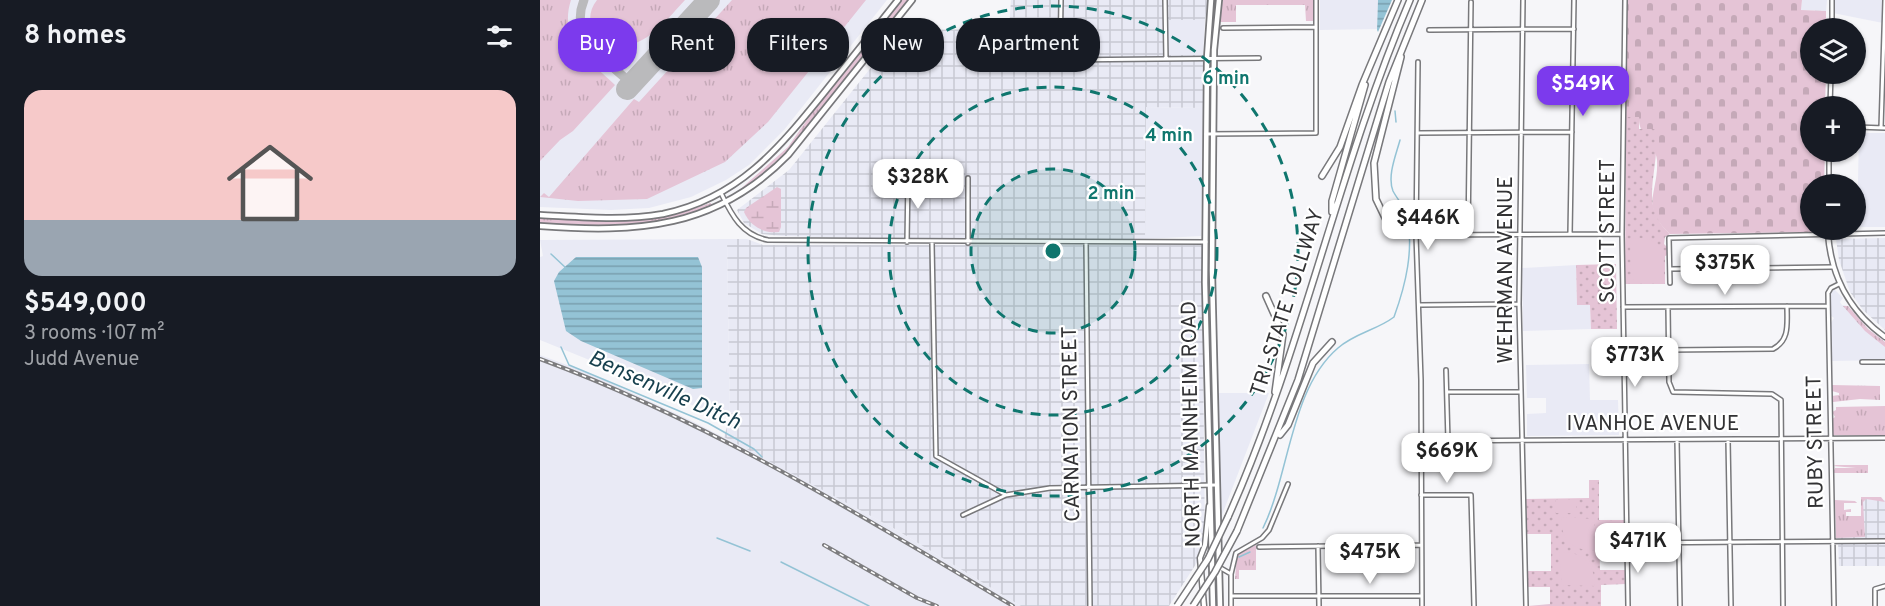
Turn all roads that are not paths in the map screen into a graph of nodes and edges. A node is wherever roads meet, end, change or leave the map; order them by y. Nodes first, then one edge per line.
1 (898, 0) edge
2 (912, 0) edge
3 (1061, 0) edge
4 (1165, 0) edge
5 (1211, 0) edge
6 (1219, 0) edge
7 (1316, 0) edge
8 (1398, 0) edge
9 (1410, 0) edge
10 (1422, 0) edge
11 (1523, 0) edge
12 (1574, 0) edge
13 (1625, 0) edge
14 (1832, 0) edge
15 (1885, 0) edge
16 (1471, 2) dead end
17 (1832, 18) edge
18 (1316, 27) junction
19 (1223, 28) dead end
20 (1574, 29) junction
21 (1429, 30) dead end
22 (1470, 30) junction
23 (1522, 30) junction
24 (1407, 34) junction
25 (1207, 58) junction
26 (1214, 58) junction
27 (1259, 58) dead end
28 (1166, 59) junction
29 (1373, 60) junction
30 (1418, 62) dead end
31 (1866, 127) edge
32 (1883, 128) edge
33 (1521, 132) junction
34 (1572, 132) junction
35 (1418, 133) junction
36 (1468, 133) junction
37 (1206, 134) junction
38 (1213, 134) junction
39 (908, 177) dead end
40 (1322, 177) dead end
41 (968, 178) dead end
42 (721, 193) junction
43 (726, 203) junction
44 (540, 215) edge
45 (1332, 217) junction
46 (540, 226) edge
47 (1389, 226) dead end
48 (1866, 233) edge
49 (1885, 233) edge
50 (1570, 234) junction
51 (1622, 234) junction
52 (1467, 235) junction
53 (1519, 235) junction
54 (1416, 236) junction
55 (1800, 237) edge
56 (1829, 240) edge
57 (907, 242) junction
58 (1086, 242) junction
59 (1205, 242) junction
60 (1212, 242) junction
61 (932, 243) junction
62 (968, 243) junction
63 (1833, 267) junction
64 (1670, 269) junction
65 (1670, 283) dead end
66 (1839, 284) junction
67 (1266, 296) dead end
68 (1519, 304) junction
69 (1420, 305) junction
70 (1787, 306) junction
71 (1828, 306) junction
72 (1623, 307) junction
73 (1668, 307) junction
74 (1885, 337) edge
75 (1332, 342) dead end
76 (1668, 350) junction
77 (1862, 362) dead end
78 (1885, 362) edge
79 (1446, 370) dead end
80 (1447, 392) junction
81 (1521, 392) junction
82 (1275, 399) junction
83 (1276, 438) junction
84 (1781, 438) junction
85 (1831, 438) junction
86 (1885, 438) edge
87 (1677, 439) junction
88 (1728, 439) junction
89 (1522, 440) junction
90 (1625, 440) junction
91 (1422, 441) junction
92 (1448, 441) junction
93 (1288, 484) dead end
94 (1208, 485) junction
95 (1216, 485) junction
96 (1088, 488) junction
97 (1006, 495) junction
98 (1421, 495) junction
99 (1209, 504) junction
100 (963, 514) dead end
101 (1782, 541) junction
102 (1833, 541) junction
103 (1885, 541) edge
104 (1679, 542) junction
105 (1730, 542) junction
106 (1627, 543) junction
107 (1421, 545) junction
108 (1318, 546) junction
109 (1258, 547) dead end
110 (1211, 550) junction
111 (1200, 558) junction
112 (1219, 567) junction
113 (1231, 574) junction
114 (1885, 586) edge
115 (1319, 596) junction
116 (1422, 596) junction
117 (1231, 597) junction
118 (1213, 603) edge
119 (1220, 604) edge
120 (1090, 606) edge
121 (1177, 606) edge
122 (1193, 606) edge
123 (1204, 606) edge
124 (1231, 606) edge
125 (1319, 606) edge
126 (1422, 606) edge
127 (1474, 606) edge
128 (1526, 606) edge
129 (1628, 606) edge
130 (1680, 606) edge
131 (1731, 606) edge
132 (1783, 606) edge
133 (1834, 606) edge
134 (1875, 606) edge

1 - 42 main road
2 - 43 main road
3 - 28 street
4 - 28 street
5 - 25 main road, NORTH MANNHEIM ROAD
6 - 26 main road, NORTH MANNHEIM ROAD
7 - 18 street
8 - 29 highway
9 - 45 highway, TRI-STATE TOLLWAY
10 - 24 highway, TRI-STATE TOLLWAY
11 - 23 street, WEHRMAN AVENUE
12 - 20 street
13 - 51 street, SCOTT STREET
14 - 17 street
15 - 32 street
16 - 22 street
18 - 19 street
18 - 38 street
20 - 23 street
20 - 34 street
21 - 22 street
22 - 23 street
22 - 36 street
23 - 33 street, WEHRMAN AVENUE
24 - 47 highway
24 - 83 highway, TRI-STATE TOLLWAY
25 - 26 street
25 - 28 street
25 - 37 main road, NORTH MANNHEIM ROAD
26 - 27 street
26 - 38 main road, NORTH MANNHEIM ROAD
29 - 40 highway
29 - 45 highway
30 - 35 street
31 - 32 street
33 - 34 street
33 - 36 street
33 - 53 street, WEHRMAN AVENUE
34 - 50 street
35 - 36 street
35 - 54 street
36 - 52 street
37 - 38 street
37 - 59 main road, NORTH MANNHEIM ROAD
38 - 60 main road, NORTH MANNHEIM ROAD
39 - 57 street
41 - 62 street
42 - 43 street
42 - 44 main road
43 - 46 main road
43 - 57 street
45 - 82 highway, TRI-STATE TOLLWAY
48 - 49 street
50 - 51 street
50 - 53 street
51 - 72 street, SCOTT STREET
52 - 53 street
52 - 54 street
53 - 68 street, WEHRMAN AVENUE
54 - 69 street
55 - 64 street
56 - 63 street
57 - 61 street
58 - 59 street
58 - 62 street
58 - 96 street, CARNATION STREET
59 - 60 street
59 - 94 main road, NORTH MANNHEIM ROAD
60 - 95 main road, NORTH MANNHEIM ROAD
61 - 62 street
61 - 97 street
63 - 64 street
63 - 66 street
64 - 65 street
66 - 71 street, RUBY STREET
66 - 74 street
67 - 82 highway
68 - 69 street
68 - 81 street, WEHRMAN AVENUE
69 - 91 street
70 - 71 street
70 - 73 street
70 - 76 street
71 - 85 street, RUBY STREET
72 - 73 street
72 - 90 street, SCOTT STREET
73 - 76 street
75 - 83 highway
76 - 84 street
77 - 78 street
79 - 80 street
80 - 81 street
80 - 92 street
81 - 89 street, WEHRMAN AVENUE
82 - 121 highway, TRI-STATE TOLLWAY, bridge
83 - 122 highway, TRI-STATE TOLLWAY, bridge
84 - 85 street, IVANHOE AVENUE
84 - 88 street, IVANHOE AVENUE
84 - 101 street
85 - 86 street, IVANHOE AVENUE
85 - 102 street, RUBY STREET
87 - 88 street, IVANHOE AVENUE
87 - 90 street, IVANHOE AVENUE
87 - 104 street
88 - 105 street
89 - 90 street, IVANHOE AVENUE
89 - 92 street, IVANHOE AVENUE
89 - 128 street, WEHRMAN AVENUE
90 - 106 street, SCOTT STREET
91 - 92 street, IVANHOE AVENUE
91 - 98 street
93 - 113 street
94 - 95 street
94 - 96 street
94 - 99 main road, NORTH MANNHEIM ROAD
95 - 112 main road, NORTH MANNHEIM ROAD
96 - 97 street
96 - 120 street, CARNATION STREET
97 - 100 street
98 - 107 street
98 - 127 street
99 - 110 main road, NORTH MANNHEIM ROAD
99 - 111 street
101 - 102 street
101 - 105 street
101 - 132 street
102 - 103 street
102 - 133 street, RUBY STREET
104 - 105 street
104 - 106 street
104 - 130 street
105 - 131 street
106 - 129 street, SCOTT STREET
107 - 108 street
107 - 116 street
108 - 109 street
108 - 115 street
110 - 111 street
110 - 118 main road, NORTH MANNHEIM ROAD
111 - 123 street
112 - 113 street
112 - 119 main road, NORTH MANNHEIM ROAD
113 - 117 street
114 - 134 street
115 - 116 street
115 - 117 street
115 - 125 street
116 - 126 street
117 - 124 street

